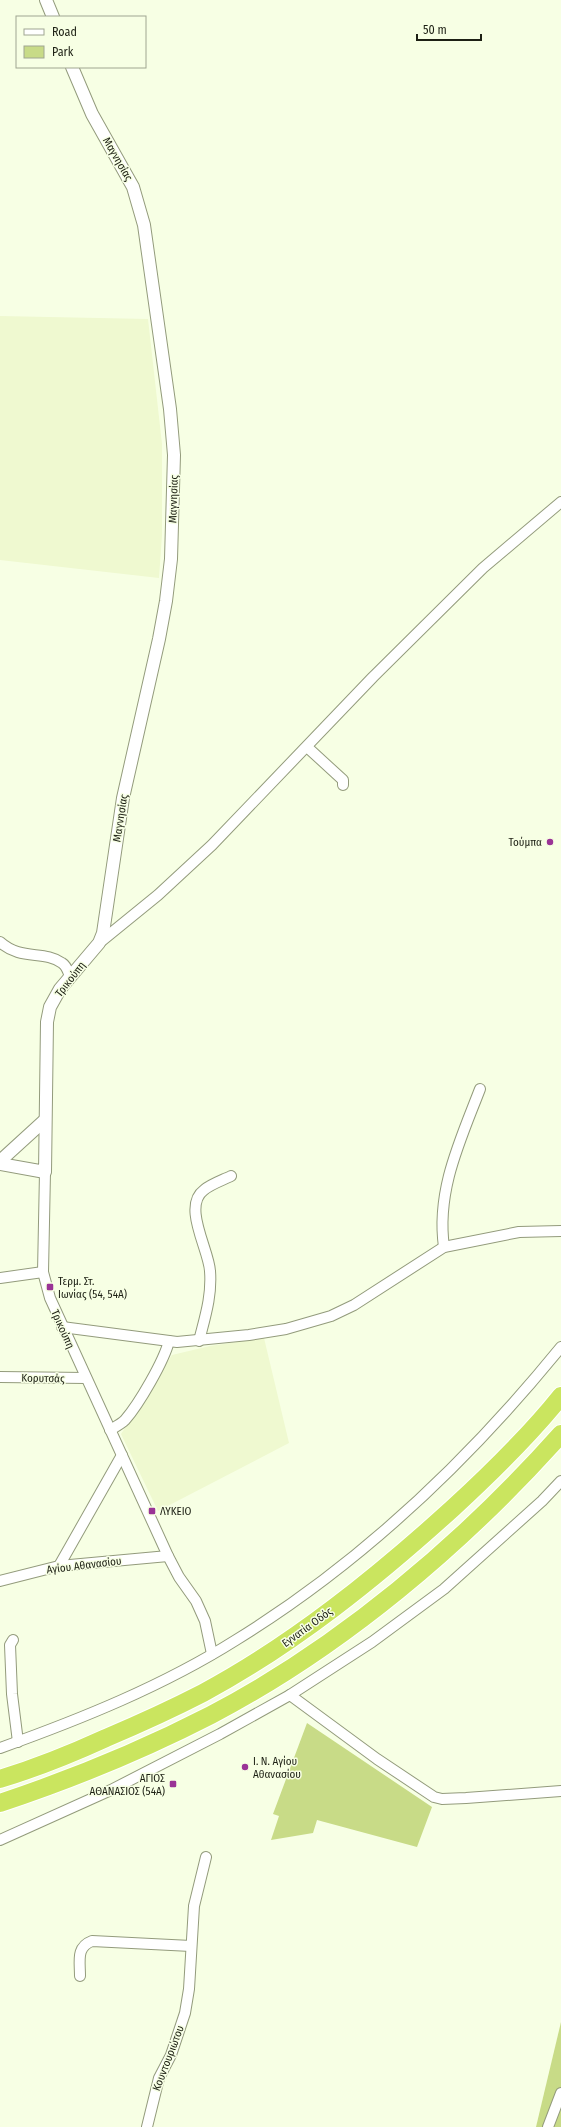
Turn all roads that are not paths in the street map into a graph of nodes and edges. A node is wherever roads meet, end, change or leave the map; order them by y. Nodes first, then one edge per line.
1 (46, 0) edge
2 (53, 16) edge
3 (72, 68) edge
4 (561, 502) edge
5 (307, 747) junction
6 (343, 785) dead end
7 (0, 942) edge
8 (100, 943) junction
9 (70, 976) junction
10 (480, 1089) dead end
11 (45, 1120) junction
12 (0, 1162) edge
13 (45, 1172) junction
14 (231, 1176) dead end
15 (561, 1231) edge
16 (444, 1247) junction
17 (43, 1272) junction
18 (0, 1278) edge
19 (62, 1328) junction
20 (169, 1341) junction
21 (199, 1341) junction
22 (561, 1347) edge
23 (0, 1377) edge
24 (86, 1378) junction
25 (561, 1396) edge
26 (110, 1430) junction
27 (561, 1434) edge
28 (122, 1455) junction
29 (561, 1481) edge
30 (168, 1556) junction
31 (59, 1566) junction
32 (0, 1581) edge
33 (13, 1640) dead end
34 (212, 1654) junction
35 (290, 1695) junction
36 (18, 1742) junction
37 (0, 1748) edge
38 (0, 1780) edge
39 (561, 1791) edge
40 (0, 1803) edge
41 (0, 1840) edge
42 (206, 1858) dead end
43 (191, 1946) junction
44 (80, 1976) dead end
45 (561, 2094) edge
46 (147, 2127) edge
47 (548, 2127) edge

1 - 2 street
3 - 8 street, Μαγνησίας
4 - 5 street
5 - 6 street
5 - 8 street
7 - 9 street
8 - 9 street, Τρικούπη
9 - 11 street, Τρικούπη
10 - 16 street
11 - 12 street
11 - 13 street, Τρικούπη
12 - 13 street
13 - 17 street, Τρικούπη
14 - 21 street
15 - 16 street
16 - 21 street
17 - 18 street
17 - 19 street, Τρικούπη
19 - 20 street
19 - 24 street, Τρικούπη
20 - 21 street
20 - 26 street
22 - 34 street
23 - 24 street, Κορυτσάς
24 - 26 street, Τρικούπη
25 - 38 highway, Εγνατία Οδός
26 - 28 street, Τρικούπη
27 - 40 highway
28 - 30 street, Τρικούπη
28 - 31 street
29 - 35 street
30 - 31 street, Αγίου Αθανασίου
30 - 34 street, Τρικούπη
31 - 32 street, Αγίου Αθανασίου
33 - 36 street
34 - 36 street
35 - 39 street
35 - 41 street
36 - 37 street
42 - 43 street, Κουντουριώτου
43 - 44 street
43 - 46 street, Κουντουριώτου
45 - 47 street

